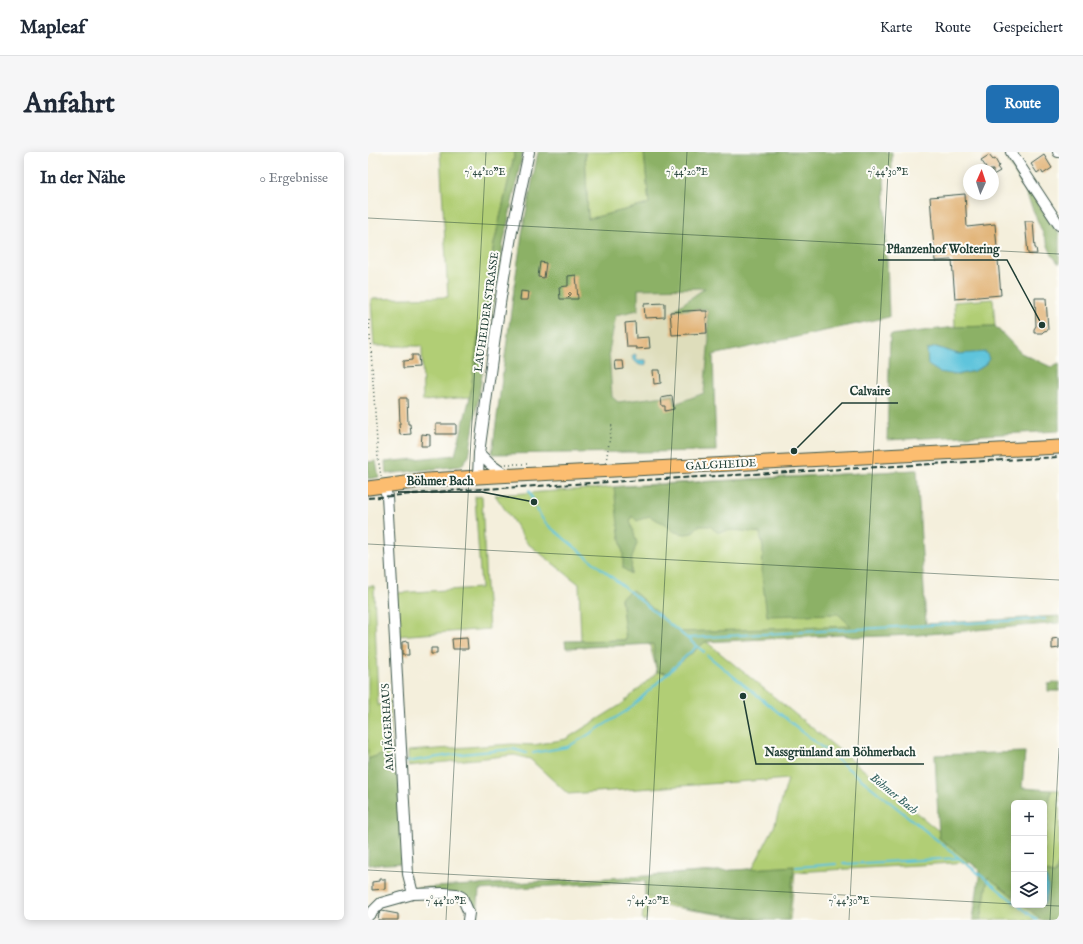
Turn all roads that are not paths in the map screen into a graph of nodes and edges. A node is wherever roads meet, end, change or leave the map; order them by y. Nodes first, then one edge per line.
1 (529, 152) edge
2 (1011, 152) edge
3 (1059, 225) edge
4 (1059, 447) edge
5 (479, 453) junction
6 (507, 476) junction
7 (478, 477) junction
8 (384, 486) junction
9 (368, 488) edge
10 (413, 894) junction
11 (368, 916) edge
12 (468, 920) edge

1 - 5 street, LAUHEIDER STRASSE
2 - 3 street
4 - 6 main road, GALGHEIDE
5 - 6 street
5 - 7 street, LAUHEIDER STRASSE
6 - 7 main road, GALGHEIDE
7 - 8 main road, GALGHEIDE
8 - 9 main road, GALGHEIDE
8 - 10 street, AM JÄGERHAUS
10 - 11 street
10 - 12 street

